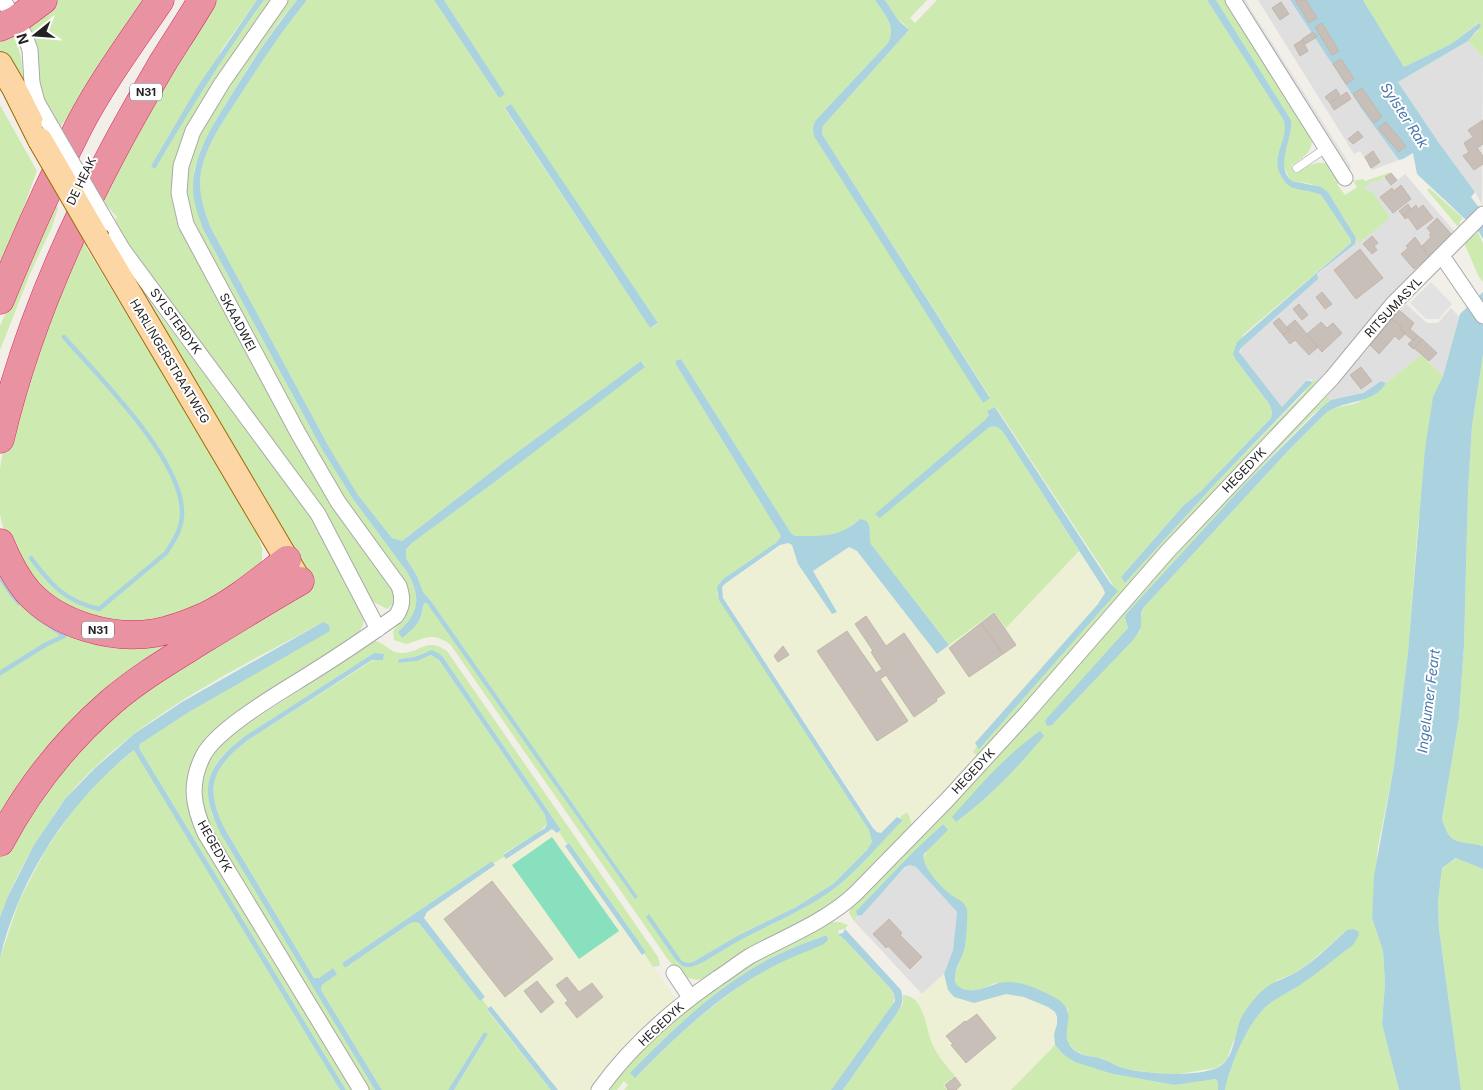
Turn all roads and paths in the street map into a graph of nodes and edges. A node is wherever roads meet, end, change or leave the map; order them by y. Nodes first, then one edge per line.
1 (43, 0) edge
2 (160, 0) edge
3 (189, 0) edge
4 (202, 0) edge
5 (280, 0) edge
6 (1233, 0) edge
7 (6, 16) edge
8 (0, 64) edge
9 (0, 84) edge
10 (44, 132) junction
11 (1326, 148) junction
12 (1297, 168) dead end
13 (1345, 178) dead end
14 (1483, 214) edge
15 (102, 231) junction
16 (1442, 256) junction
17 (0, 300) edge
18 (1483, 316) edge
19 (0, 376) edge
20 (1307, 405) joint
21 (0, 439) edge
22 (0, 543) edge
23 (294, 570) junction
24 (378, 629) junction
25 (0, 842) edge
26 (674, 973) dead end
27 (690, 997) junction
28 (361, 1090) edge
29 (599, 1090) edge

1 - 7 highway
2 - 17 highway, DE HEAK
3 - 19 highway, DE HEAK / N31
4 - 21 highway, N31
5 - 24 street, SKAADWEI
6 - 11 street
7 - 10 street
8 - 10 main road, HARLINGERSTRAATWEG
9 - 10 main road, HARLINGERSTRAATWEG
10 - 15 main road, HARLINGERSTRAATWEG, bridge
11 - 12 lane
11 - 13 street
14 - 16 street, RITSUMASYL
15 - 23 main road, HARLINGERSTRAATWEG
15 - 24 street, SYLSTERDYK
16 - 18 street
16 - 20 street, RITSUMASYL
20 - 27 street, HEGEDYK
22 - 23 highway, N31
23 - 25 highway
24 - 28 street, HEGEDYK
26 - 27 street
27 - 29 street, HEGEDYK

